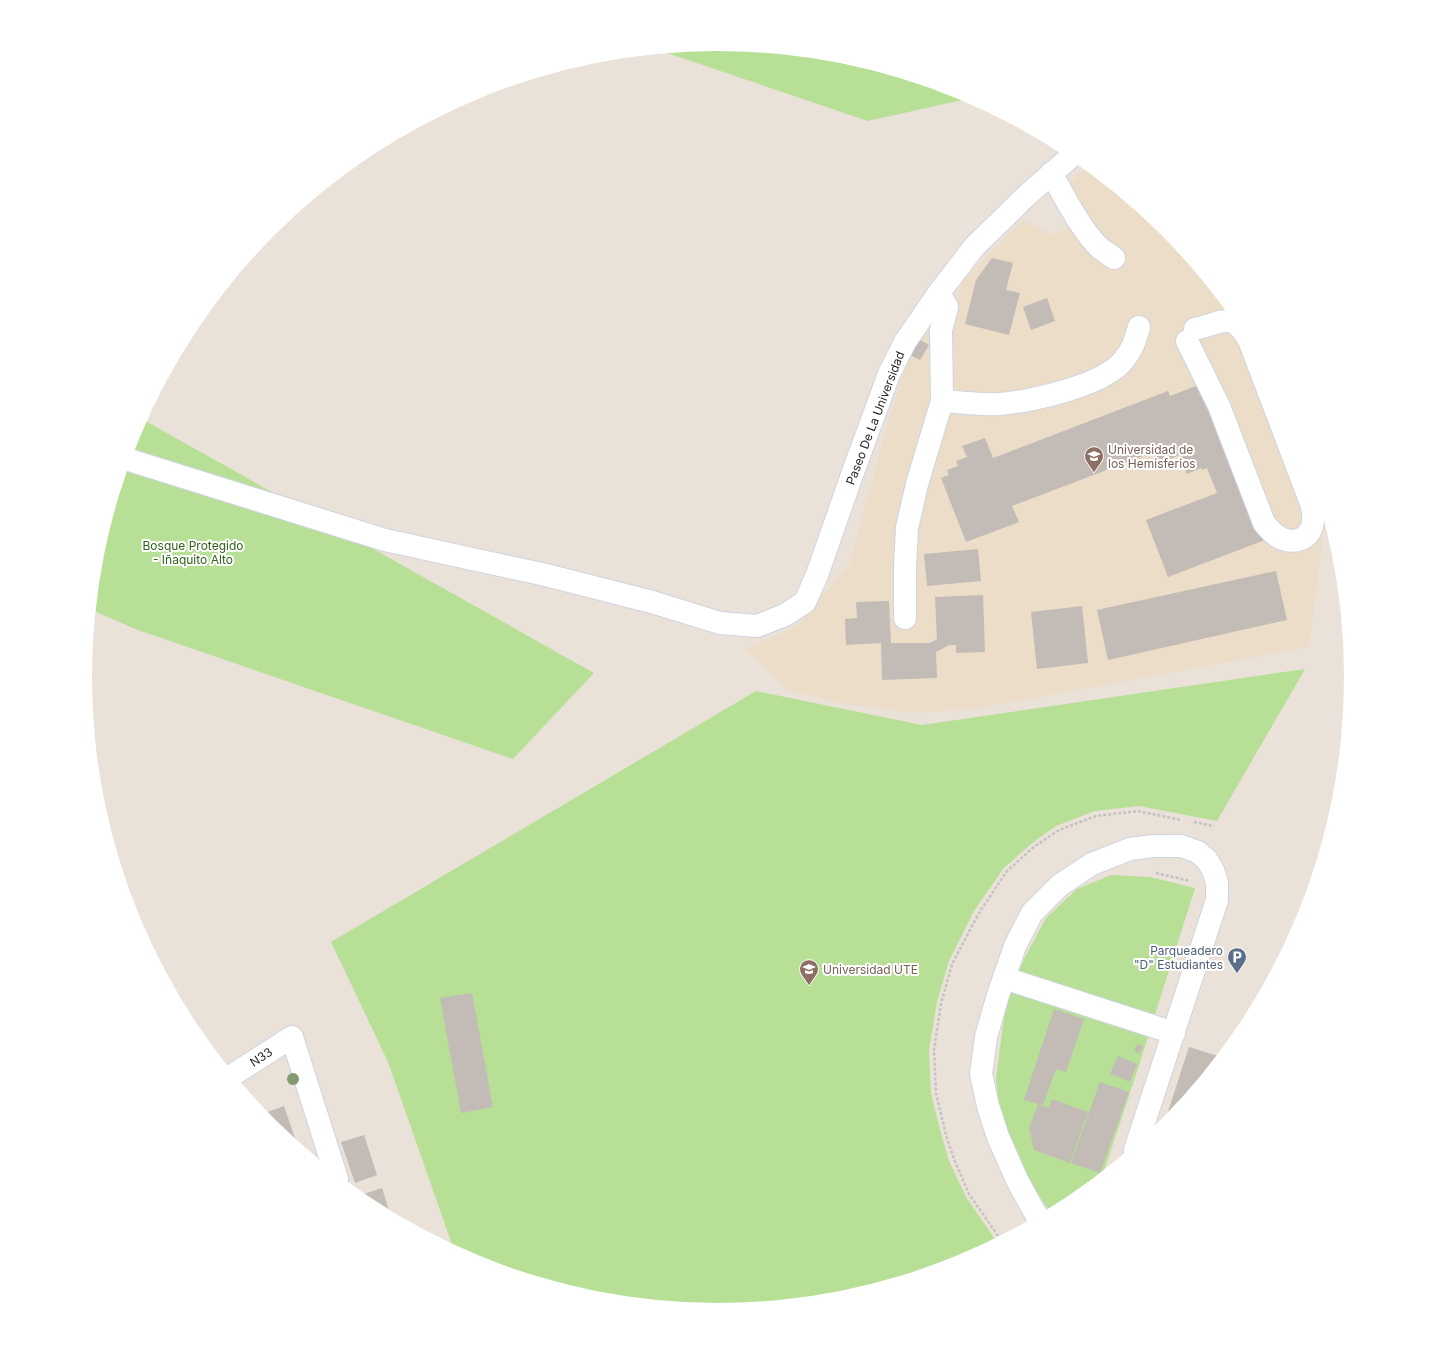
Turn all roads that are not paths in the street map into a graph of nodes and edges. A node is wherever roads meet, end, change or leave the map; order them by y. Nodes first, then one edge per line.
1 (1068, 159) edge
2 (1051, 173) junction
3 (1114, 258) dead end
4 (938, 294) junction
5 (1233, 322) edge
6 (1139, 327) dead end
7 (1191, 335) joint
8 (1255, 356) edge
9 (942, 401) junction
10 (131, 461) edge
11 (905, 618) dead end
12 (1004, 978) junction
13 (1174, 1033) junction
14 (234, 1074) edge
15 (1138, 1142) edge
16 (335, 1172) edge
17 (1037, 1216) edge

1 - 2 street, Paseo De La Universidad
2 - 3 street
2 - 4 street, Paseo De La Universidad
4 - 9 street
4 - 10 street, Paseo De La Universidad
5 - 7 street
6 - 9 street
7 - 8 street
9 - 11 street
12 - 13 street
12 - 13 street
12 - 17 street
13 - 15 street
14 - 16 street, N33

